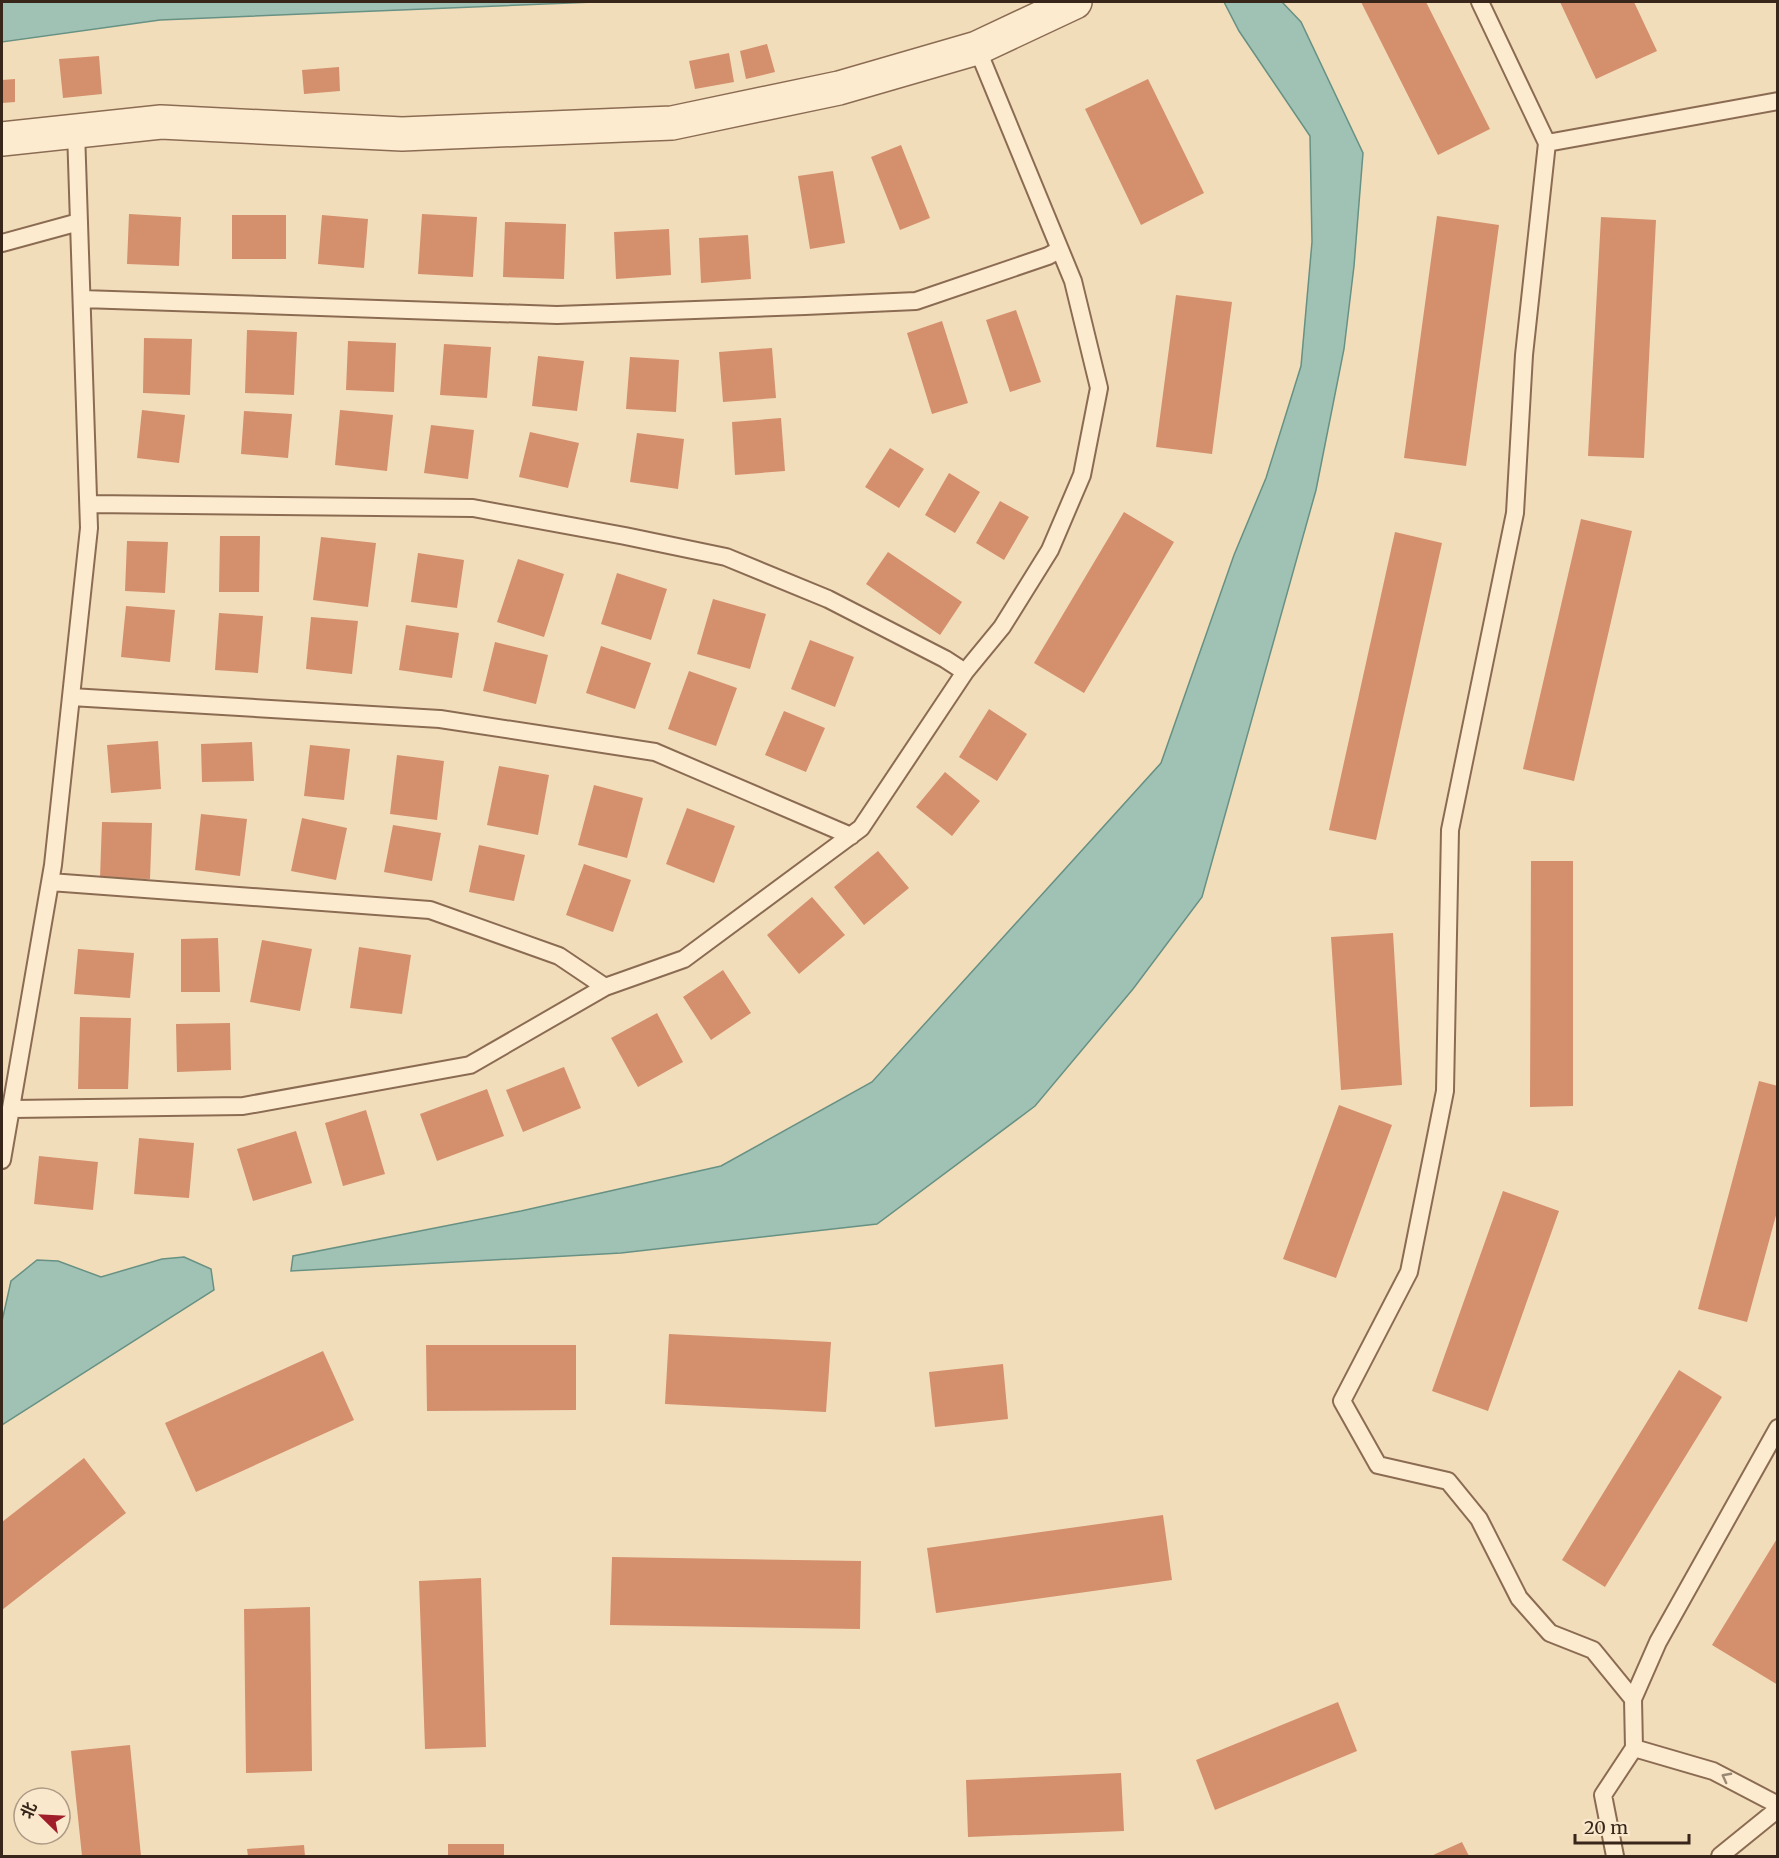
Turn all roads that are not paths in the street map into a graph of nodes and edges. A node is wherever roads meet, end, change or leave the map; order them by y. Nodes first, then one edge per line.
1 (1075, 2) edge
2 (1480, 2) edge
3 (977, 48) junction
4 (1778, 101) edge
5 (76, 131) junction
6 (2, 139) edge
7 (1548, 143) junction
8 (79, 222) junction
9 (2, 243) edge
10 (1059, 250) junction
11 (82, 299) junction
12 (88, 504) junction
13 (965, 672) junction
14 (71, 697) junction
15 (851, 836) junction
16 (50, 882) junction
17 (604, 987) junction
18 (12, 1108) junction
19 (2, 1160) edge
20 (1778, 1428) edge
21 (1633, 1699) junction
22 (1634, 1748) junction
23 (1778, 1807) edge
24 (1615, 1857) edge
25 (1720, 1857) edge

1 - 3 street
2 - 7 lane
3 - 5 street
3 - 10 lane
4 - 7 lane
5 - 6 street
5 - 8 lane
7 - 21 lane
8 - 9 lane
8 - 11 lane
10 - 11 lane
10 - 13 lane
11 - 12 lane
12 - 13 lane
12 - 14 lane
13 - 15 lane
14 - 15 lane
14 - 16 lane
15 - 17 lane
16 - 17 lane
16 - 18 lane
17 - 18 lane
18 - 19 lane
20 - 21 lane
21 - 22 lane
23 -> 22 lane
22 - 24 lane
23 - 25 lane

